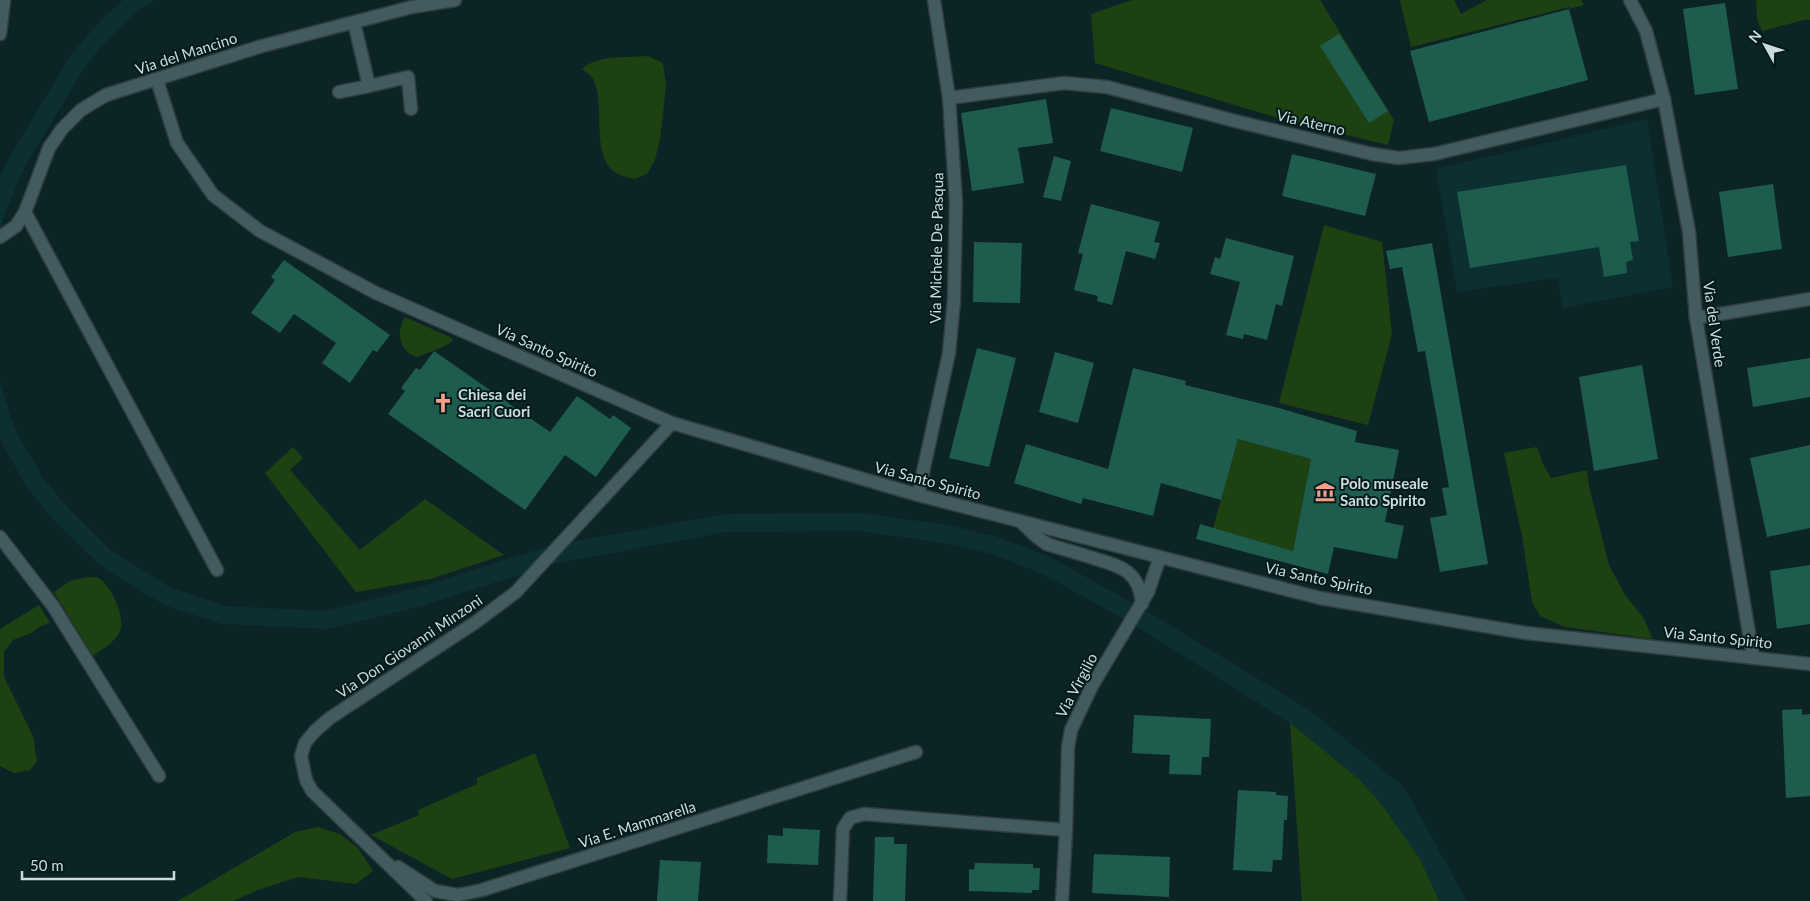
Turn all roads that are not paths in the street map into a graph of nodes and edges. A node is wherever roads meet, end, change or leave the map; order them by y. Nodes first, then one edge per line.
1 (4, 0) edge
2 (455, 0) edge
3 (934, 0) edge
4 (1630, 0) edge
5 (354, 22) junction
6 (0, 34) edge
7 (156, 80) junction
8 (369, 86) junction
9 (339, 92) dead end
10 (949, 98) junction
11 (1664, 99) junction
12 (411, 109) dead end
13 (25, 212) junction
14 (0, 237) edge
15 (1810, 299) edge
16 (1696, 318) junction
17 (672, 423) junction
18 (918, 495) junction
19 (1020, 521) junction
20 (0, 537) edge
21 (1160, 557) junction
22 (217, 570) dead end
23 (1142, 604) junction
24 (1753, 656) junction
25 (1810, 664) edge
26 (916, 752) dead end
27 (159, 776) dead end
28 (1066, 830) junction
29 (374, 852) junction
30 (426, 901) edge
31 (840, 901) edge
32 (1062, 901) edge

1 - 6 street
2 - 5 street, Via del Mancino
3 - 10 street, Via Michele De Pasqua
4 - 11 street, Via del Verde
5 - 7 street, Via del Mancino
5 - 8 street
7 - 13 street, Via del Mancino
7 - 17 street, Via Santo Spirito
8 - 9 street
8 - 12 street
10 - 11 street, Via Aterno
10 - 18 street, Via Michele De Pasqua
11 - 16 street, Via del Verde
13 - 14 street, Via del Mancino
13 - 22 street
15 - 16 street
16 - 24 street, Via del Verde
17 - 18 street, Via Santo Spirito
17 - 29 street, Via Don Giovanni Minzoni
18 - 19 street, Via Santo Spirito
19 - 21 street, Via Santo Spirito
19 - 23 street
20 - 27 street
21 - 23 street, Via Virgilio
21 - 24 street, Via Santo Spirito
23 - 28 street, Via Virgilio
24 - 25 street, Via Santo Spirito
26 - 29 street, Via E. Mammarella
28 - 31 street
28 - 32 street, Via Virgilio
29 - 30 street, Via Don Giovanni Minzoni

